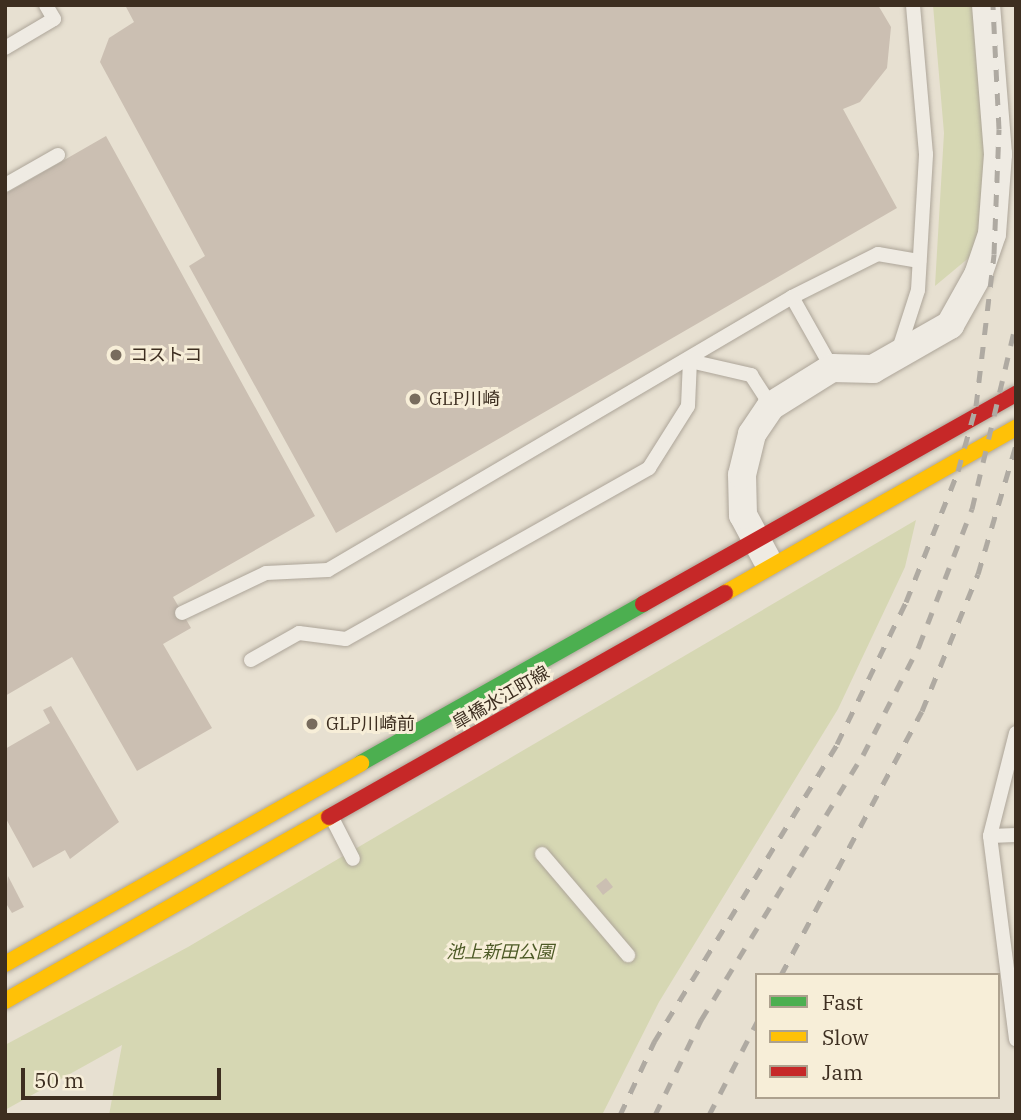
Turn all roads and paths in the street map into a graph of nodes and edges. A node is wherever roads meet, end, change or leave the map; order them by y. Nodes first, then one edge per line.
1 (46, 5) edge
2 (913, 5) edge
3 (986, 5) edge
4 (5, 48) edge
5 (58, 155) dead end
6 (5, 185) edge
7 (919, 261) junction
8 (792, 297) junction
9 (899, 349) junction
10 (690, 361) junction
11 (832, 368) junction
12 (1016, 394) edge
13 (771, 406) junction
14 (1016, 428) edge
15 (757, 541) junction
16 (771, 567) junction
17 (182, 613) dead end
18 (251, 660) dead end
19 (1016, 733) edge
20 (331, 816) junction
21 (1016, 835) edge
22 (990, 836) junction
23 (542, 854) dead end
24 (354, 859) dead end
25 (628, 955) dead end
26 (5, 964) edge
27 (5, 1001) edge
28 (1016, 1039) edge

1 - 4 lane
2 - 7 lane
3 - 9 street
5 - 6 lane
7 - 8 lane
7 - 9 lane
8 - 10 lane
8 - 11 lane
9 - 11 street
10 - 13 lane
10 - 17 lane
10 - 18 lane
11 - 13 street
12 - 15 street, 皐橋水江町線
13 - 15 street
14 - 16 street, 皐橋水江町線
15 - 16 street
15 - 26 street, 皐橋水江町線
16 - 20 street, 皐橋水江町線
19 - 22 lane
20 - 24 lane
20 - 27 street, 皐橋水江町線
21 - 22 lane
22 - 28 lane
23 - 25 lane

